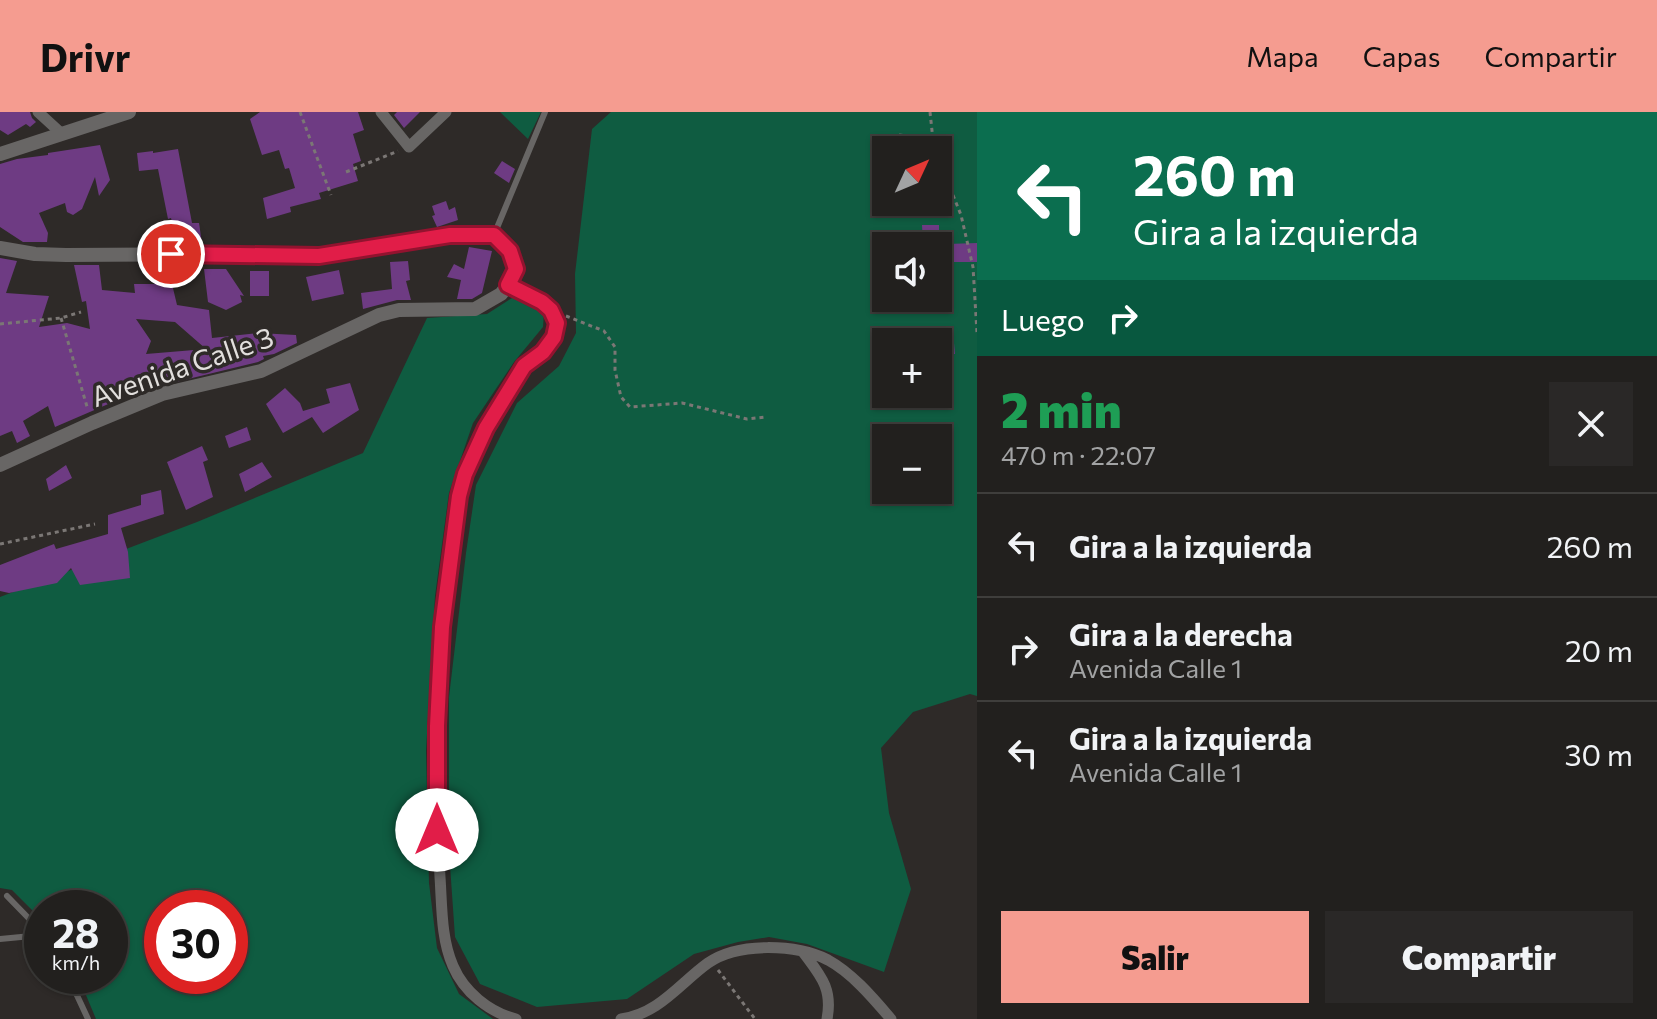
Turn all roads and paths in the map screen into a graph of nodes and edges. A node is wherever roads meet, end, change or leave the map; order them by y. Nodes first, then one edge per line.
1 (38, 112) edge
2 (129, 112) edge
3 (300, 112) edge
4 (381, 112) edge
5 (446, 112) edge
6 (545, 112) edge
7 (930, 112) edge
8 (62, 134) junction
9 (899, 135) dead end
10 (906, 136) edge
11 (933, 136) edge
12 (409, 147) junction
13 (0, 154) edge
14 (346, 172) dead end
15 (952, 193) edge
16 (331, 195) dead end
17 (494, 235) junction
18 (0, 248) edge
19 (508, 285) junction
20 (551, 310) junction
21 (81, 312) dead end
22 (61, 318) junction
23 (0, 324) edge
24 (977, 333) edge
25 (86, 403) dead end
26 (766, 417) dead end
27 (0, 465) edge
28 (95, 524) dead end
29 (0, 544) edge
30 (7, 896) dead end
31 (24, 914) edge
32 (24, 936) edge
33 (0, 939) edge
34 (803, 952) junction
35 (711, 961) junction
36 (76, 994) edge
37 (892, 1018) edge
38 (88, 1019) edge
39 (516, 1019) edge
40 (621, 1019) edge
41 (755, 1019) edge
42 (827, 1019) edge

1 - 8 street
2 - 8 street
3 - 16 path
4 - 12 street
5 - 12 street
6 - 17 lane
7 - 11 path
8 - 13 street
9 - 10 path
12 - 14 path
15 - 24 path
17 - 18 street
17 - 19 street
19 - 20 street
19 - 27 street, Avenida Calle 3
20 - 26 path
20 - 39 street
21 - 22 path
22 - 23 path
22 - 25 path
28 - 29 path
30 - 31 lane
32 - 33 lane
34 - 35 street
34 - 37 street
34 - 42 street
35 - 40 street
35 - 41 path
36 - 38 lane

